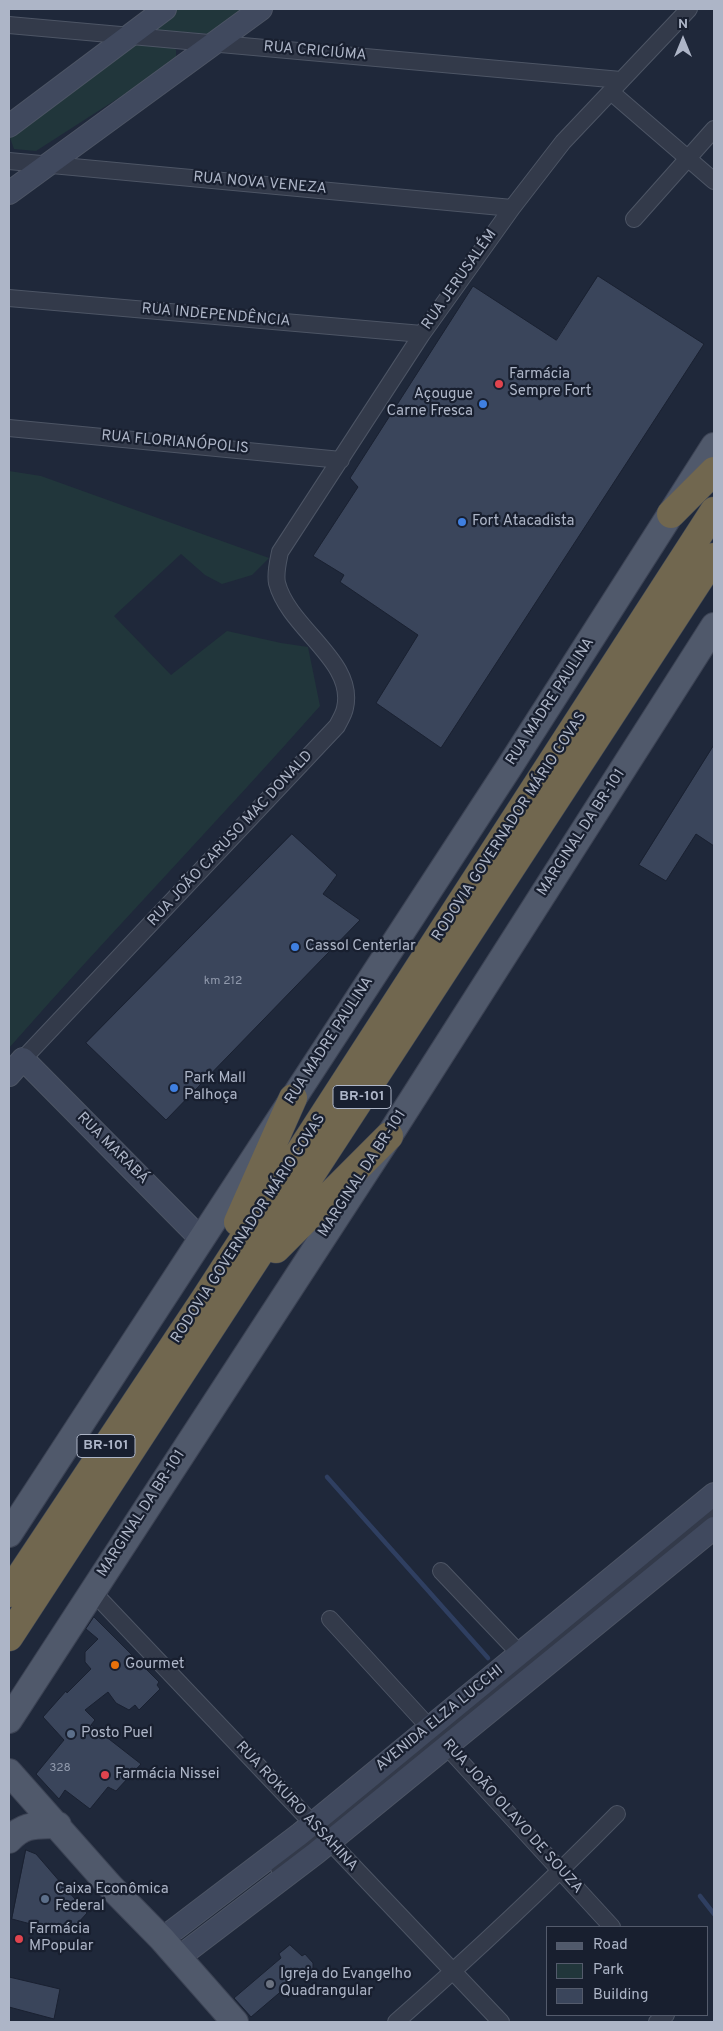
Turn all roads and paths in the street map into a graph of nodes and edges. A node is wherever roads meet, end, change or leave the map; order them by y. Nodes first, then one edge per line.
1 (166, 9) edge
2 (261, 9) edge
3 (689, 9) edge
4 (9, 25) edge
5 (129, 36) junction
6 (214, 43) junction
7 (616, 86) junction
8 (9, 126) edge
9 (714, 129) edge
10 (688, 158) junction
11 (9, 161) edge
12 (48, 165) junction
13 (714, 181) edge
14 (9, 193) edge
15 (512, 208) junction
16 (634, 219) dead end
17 (9, 298) edge
18 (422, 334) junction
19 (9, 428) edge
20 (714, 446) edge
21 (341, 460) junction
22 (714, 471) edge
23 (714, 511) edge
24 (671, 514) junction
25 (714, 557) edge
26 (277, 582) joint
27 (714, 626) edge
28 (16, 1067) edge
29 (293, 1098) junction
30 (389, 1136) junction
31 (201, 1239) junction
32 (236, 1289) junction
33 (204, 1300) junction
34 (714, 1494) edge
35 (714, 1512) edge
36 (714, 1528) edge
37 (9, 1534) edge
38 (441, 1571) dead end
39 (92, 1591) junction
40 (9, 1593) edge
41 (330, 1619) dead end
42 (9, 1637) edge
43 (520, 1654) junction
44 (9, 1720) edge
45 (439, 1737) junction
46 (9, 1772) edge
47 (617, 1814) dead end
48 (58, 1825) junction
49 (320, 1833) junction
50 (9, 1838) edge
51 (561, 1870) junction
52 (611, 1926) edge
53 (177, 1945) junction
54 (453, 1972) junction
55 (235, 2022) edge
56 (396, 2022) edge
57 (501, 2022) edge

1 - 5 main road
2 - 6 main road
3 - 7 street, RUA JERUSALÉM
4 - 5 street, RUA CRICIÚMA
5 - 6 street, RUA CRICIÚMA
5 - 8 main road
6 - 7 street, RUA CRICIÚMA
6 - 12 main road
7 - 10 street
7 - 15 street, RUA JERUSALÉM
9 - 10 street
10 - 13 street
10 - 16 street
11 - 12 street, RUA NOVA VENEZA
12 - 14 main road
12 - 15 street, RUA NOVA VENEZA
15 - 18 street, RUA JERUSALÉM
17 - 18 street, RUA INDEPENDÊNCIA
18 - 21 street, RUA JERUSALÉM
19 - 21 street, RUA FLORIANÓPOLIS
20 - 24 main road, RUA MADRE PAULINA
21 - 26 street, RUA JERUSALÉM
22 - 24 highway
23 - 33 highway, RODOVIA GOVERNADOR MÁRIO COVAS / BR-101
24 - 29 main road, RUA MADRE PAULINA
25 - 32 highway, RODOVIA GOVERNADOR MÁRIO COVAS / BR-101
26 - 28 street, RUA JOÃO CARUSO MAC DONALD
27 - 30 main road, MARGINAL DA BR-101
28 - 31 main road, RUA MARABÁ
29 - 31 main road, RUA MADRE PAULINA
29 - 33 highway
30 - 32 highway
30 - 39 main road, MARGINAL DA BR-101
31 - 37 main road, RUA MADRE PAULINA
32 - 42 highway, RODOVIA GOVERNADOR MÁRIO COVAS / BR-101
33 - 40 highway, RODOVIA GOVERNADOR MÁRIO COVAS / BR-101
34 - 43 main road, AVENIDA ELZA LUCCHI
35 - 45 street
36 - 45 main road, AVENIDA ELZA LUCCHI
38 - 43 street
39 - 44 main road, MARGINAL DA BR-101
39 - 49 street, RUA ROKURO ASSAHINA
41 - 45 street, RUA JOÃO OLAVO DE SOUZA
43 - 45 main road, AVENIDA ELZA LUCCHI
45 - 49 main road, AVENIDA ELZA LUCCHI
45 - 51 street, RUA JOÃO OLAVO DE SOUZA
46 - 48 main road
47 - 51 street
48 - 50 main road
48 - 53 main road
49 - 53 main road, AVENIDA ELZA LUCCHI
49 - 54 street, RUA ROKURO ASSAHINA
51 - 52 street, RUA JOÃO OLAVO DE SOUZA
51 - 54 street
53 - 55 main road
54 - 56 street
54 - 57 street, RUA ROKURO ASSAHINA

